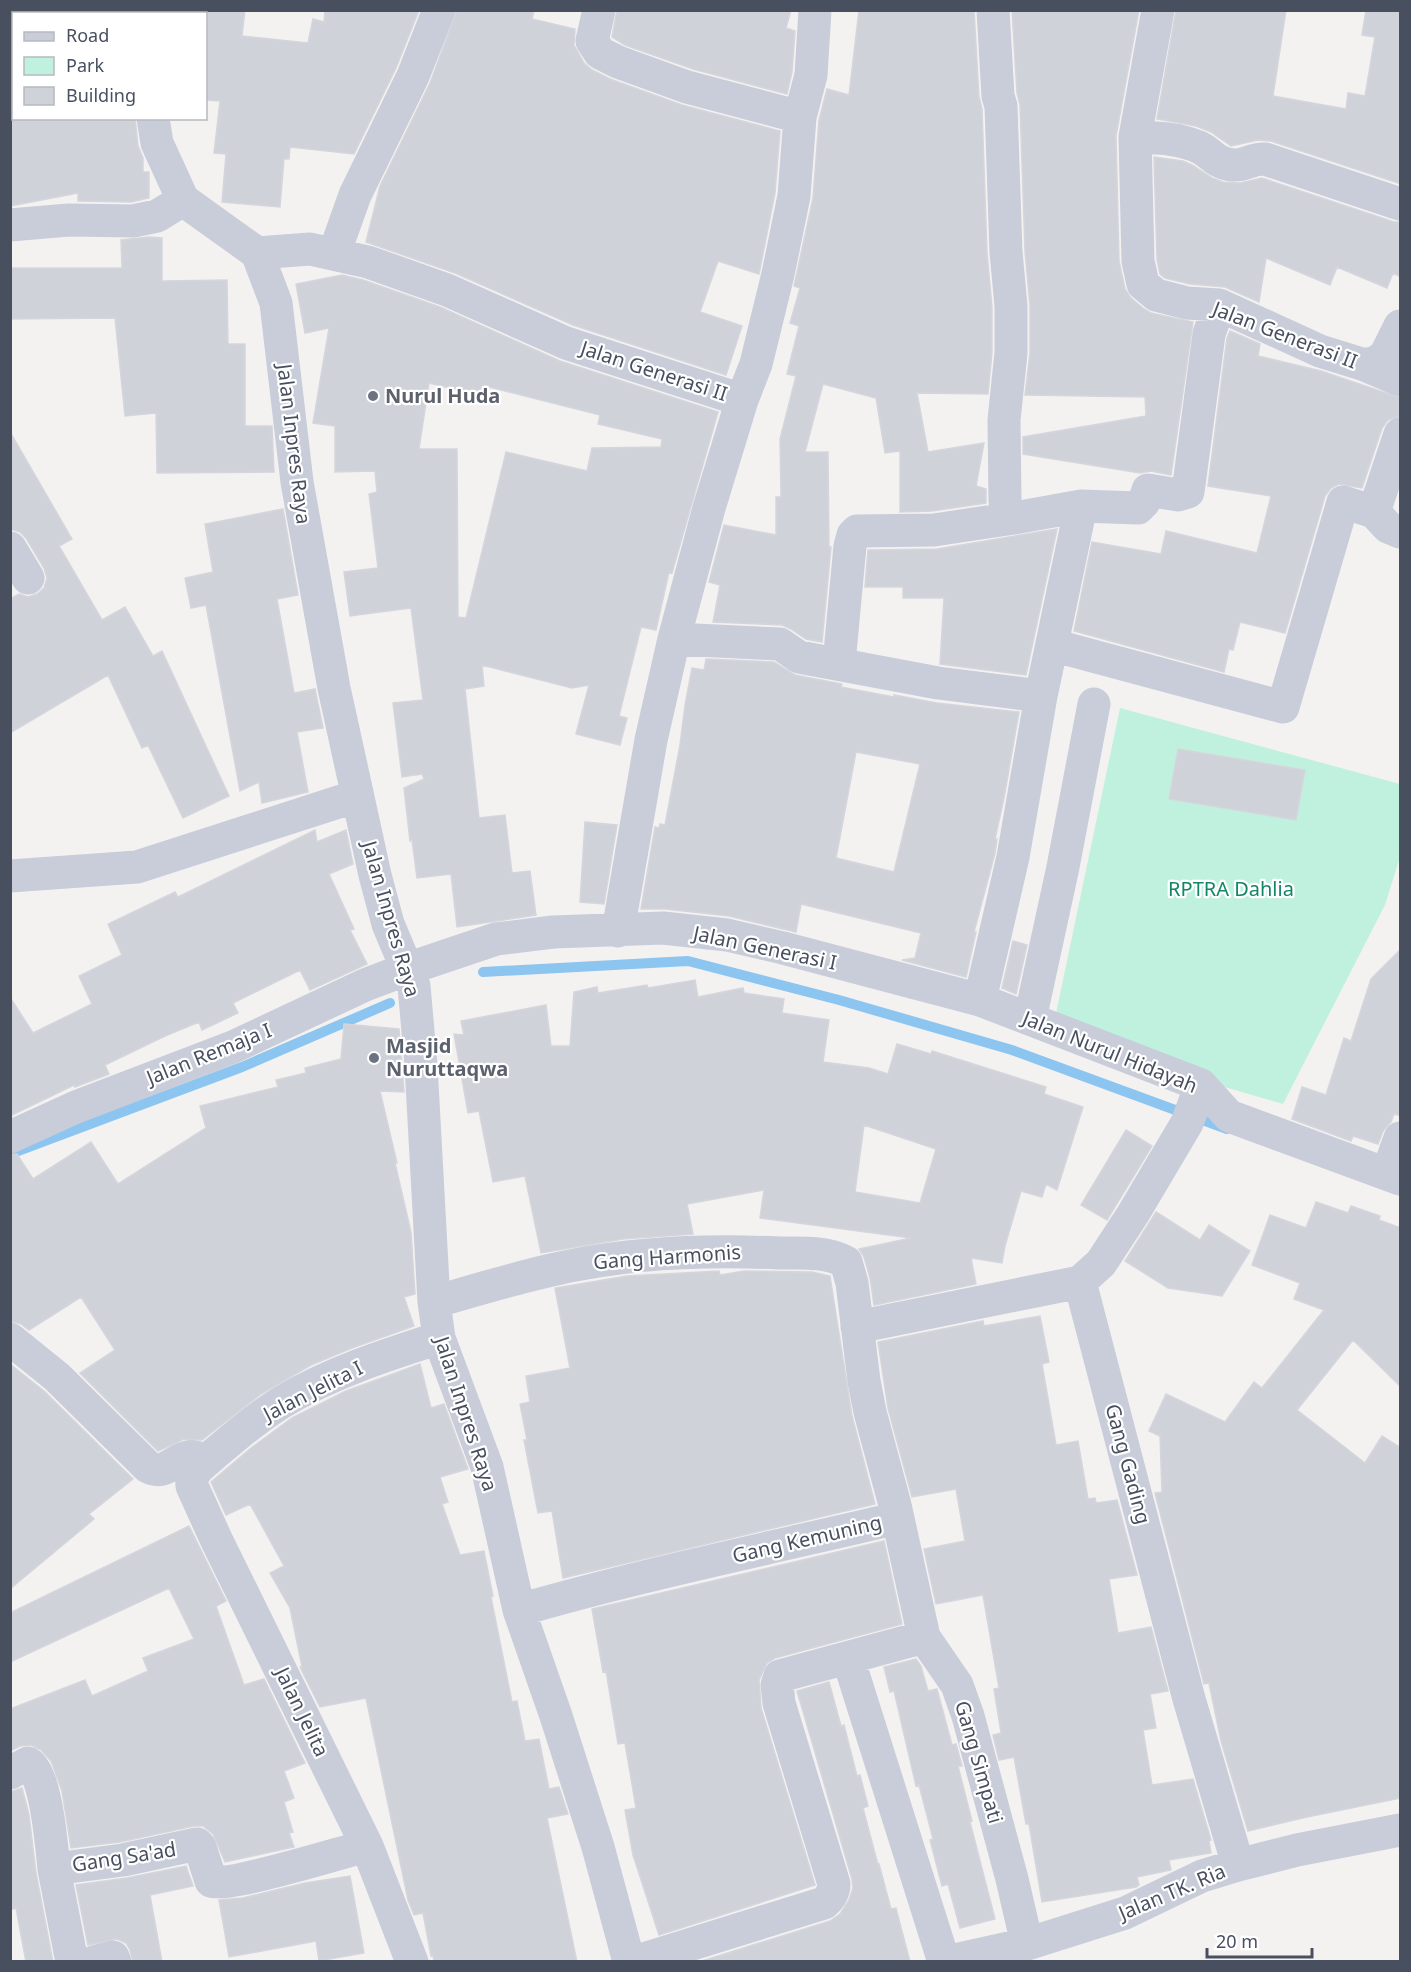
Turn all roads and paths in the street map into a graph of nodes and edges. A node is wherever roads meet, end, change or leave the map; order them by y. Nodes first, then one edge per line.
1 (439, 10) edge
2 (598, 10) edge
3 (815, 10) edge
4 (993, 10) edge
5 (1158, 10) edge
6 (800, 117) junction
7 (153, 120) edge
8 (1135, 137) junction
9 (183, 200) junction
10 (1401, 204) edge
11 (10, 225) edge
12 (257, 253) junction
13 (334, 254) junction
14 (1219, 305) junction
15 (1401, 326) edge
16 (1365, 365) junction
17 (1401, 380) edge
18 (742, 400) junction
19 (1401, 434) edge
20 (1081, 506) junction
21 (1374, 512) junction
22 (1014, 518) junction
23 (1401, 532) edge
24 (10, 548) edge
25 (28, 578) dead end
26 (674, 639) junction
27 (1052, 645) junction
28 (839, 663) junction
29 (1041, 696) junction
30 (1094, 704) dead end
31 (357, 796) junction
32 (10, 876) edge
33 (618, 931) junction
34 (394, 978) junction
35 (980, 1000) junction
36 (1030, 1019) junction
37 (1194, 1106) junction
38 (10, 1137) edge
39 (1401, 1138) edge
40 (1394, 1177) edge
41 (1080, 1282) junction
42 (852, 1283) joint
43 (434, 1302) junction
44 (856, 1327) junction
45 (439, 1338) junction
46 (10, 1339) edge
47 (202, 1464) junction
48 (898, 1518) junction
49 (519, 1610) junction
50 (924, 1637) junction
51 (848, 1658) junction
52 (10, 1773) edge
53 (1401, 1830) edge
54 (367, 1846) junction
55 (1238, 1865) junction
56 (54, 1869) junction
57 (1027, 1944) junction
58 (72, 1962) edge
59 (94, 1962) edge
60 (115, 1962) edge
61 (412, 1962) edge
62 (629, 1962) edge
63 (634, 1962) edge
64 (945, 1962) edge

1 - 13 street
2 - 6 street
3 - 6 street, Jalan Generasi II
4 - 22 street
5 - 8 street, Jalan Generasi II
6 - 18 street, Jalan Generasi II
7 - 9 street
8 - 10 street
8 - 14 street, Jalan Generasi II
9 - 11 street
9 - 12 street
12 - 13 street, Jalan Generasi II
12 - 31 street, Jalan Inpres Raya
13 - 18 street, Jalan Generasi II
14 - 16 street, Jalan Generasi II
14 - 20 street
15 - 16 street, Jalan Generasi II
16 - 17 street
18 - 26 street
19 - 21 street
20 - 22 street
20 - 27 street
21 - 23 street
21 - 27 street
22 - 28 street
24 - 25 street
26 - 28 street
26 - 33 street
27 - 29 street
28 - 29 street
29 - 35 street
30 - 36 street
31 - 32 street
31 - 34 street, Jalan Inpres Raya
33 - 34 street, Jalan Generasi I
33 - 35 street, Jalan Generasi I
34 - 38 street, Jalan Remaja I
34 - 43 street, Jalan Inpres Raya
35 - 36 street, Jalan Nurul Hidayah
36 - 37 street, Jalan Nurul Hidayah
37 - 40 street, Jalan Nurul Hidayah
37 - 41 street
39 - 40 street
41 - 44 street
41 - 55 street, Gang Gading
42 - 43 street, Gang Harmonis
42 - 44 street, Gang Kemuning
43 - 45 street, Jalan Inpres Raya
44 - 48 street, Gang Kemuning
45 - 47 street, Jalan Jelita I
45 - 49 street, Jalan Inpres Raya
46 - 47 street
47 - 54 street, Jalan Jelita
48 - 49 street, Gang Kemuning
48 - 50 street, Gang Simpati
49 - 62 street, Jalan Inpres Raya
50 - 51 street
50 - 57 street, Gang Simpati
51 - 63 street
51 - 64 street
52 - 56 street, Gang Sa'ad
53 - 55 street, Jalan TK. Ria
54 - 56 street, Gang Sa'ad
54 - 61 street, Jalan Jelita
55 - 57 street, Jalan TK. Ria
56 - 58 street
57 - 64 street, Jalan TK. Ria
59 - 60 street

